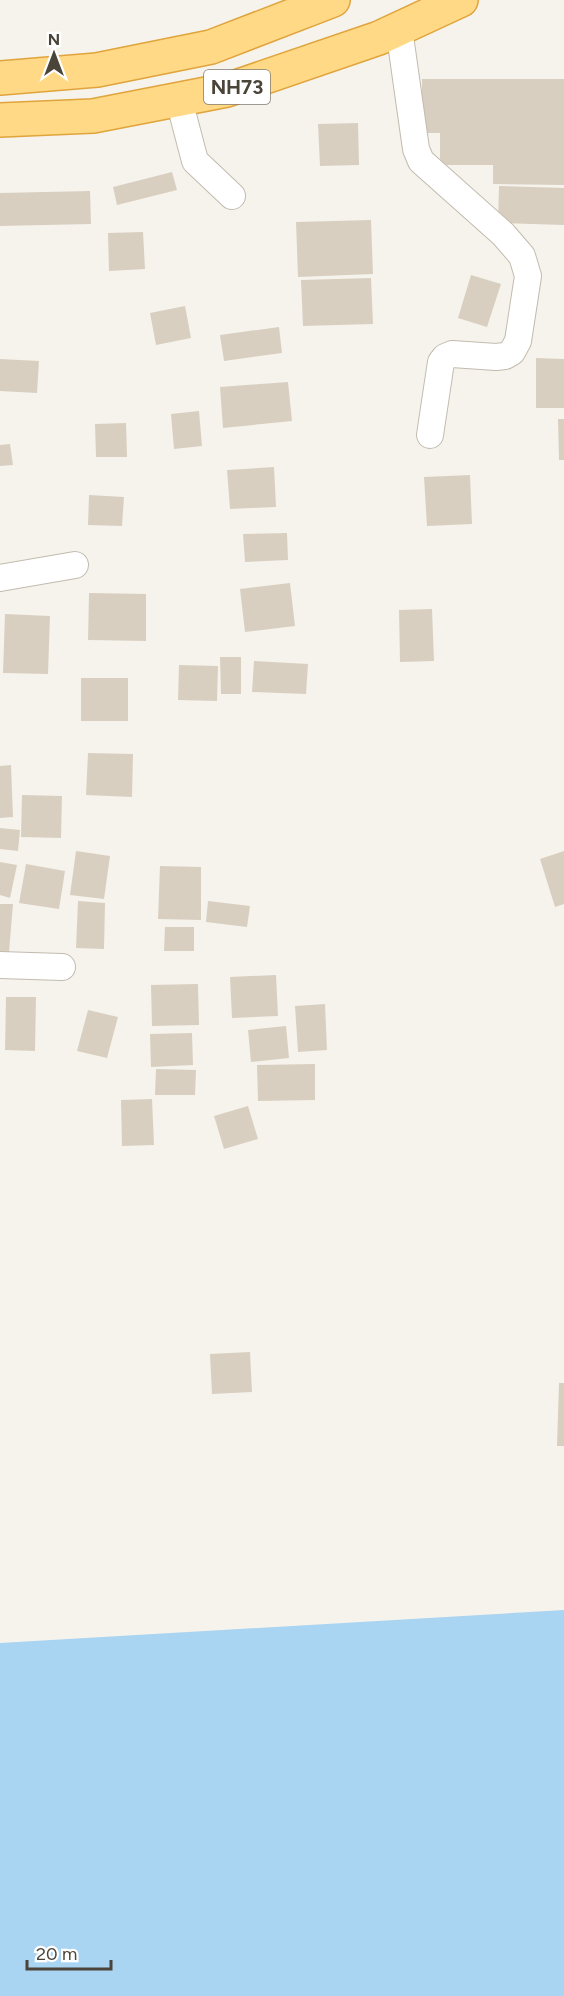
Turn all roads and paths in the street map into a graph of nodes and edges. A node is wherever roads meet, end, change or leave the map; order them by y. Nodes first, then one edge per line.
1 (333, 0) edge
2 (461, 0) edge
3 (399, 28) junction
4 (0, 78) edge
5 (178, 100) junction
6 (0, 120) edge
7 (232, 196) dead end
8 (430, 435) dead end
9 (75, 565) dead end
10 (0, 578) edge
11 (0, 965) edge
12 (62, 967) dead end

1 - 4 highway, NH73
2 - 3 highway, NH73
3 - 5 highway, NH73
3 - 8 street
5 - 6 highway, NH73
5 - 7 street
9 - 10 street
11 - 12 street

